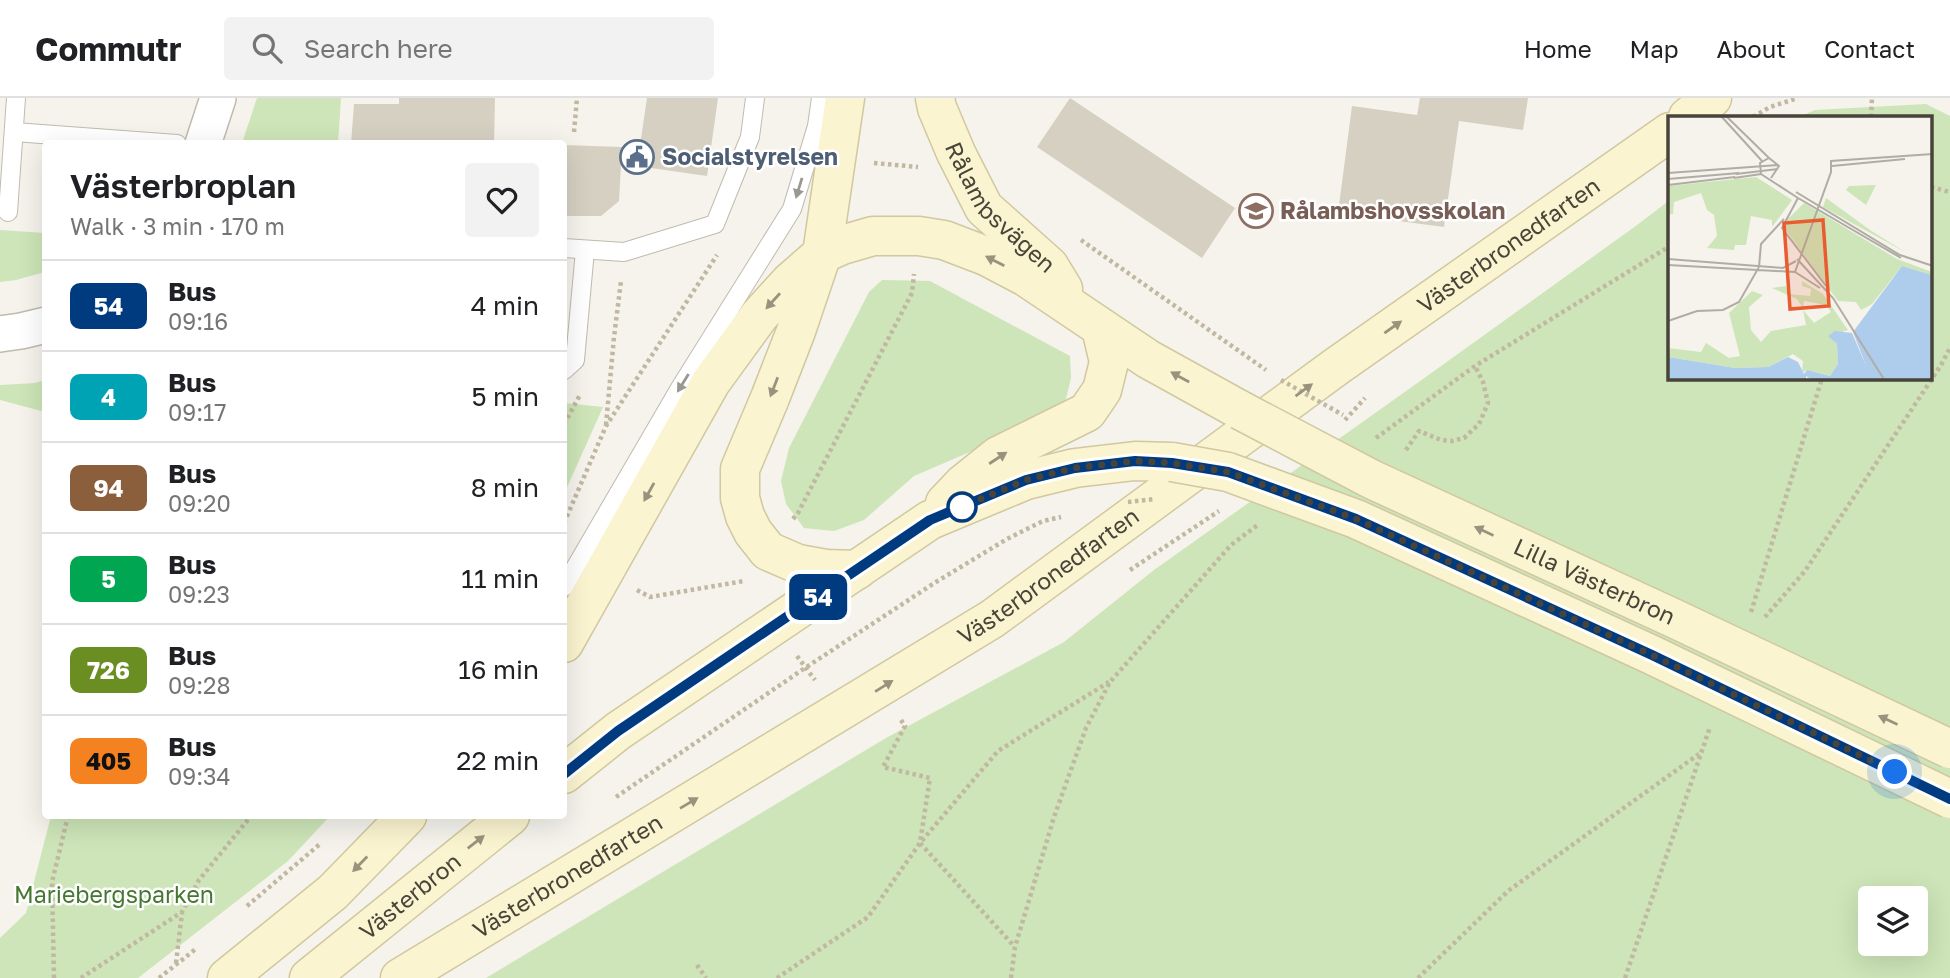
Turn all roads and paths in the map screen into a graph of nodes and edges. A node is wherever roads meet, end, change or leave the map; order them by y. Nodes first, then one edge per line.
1 (16, 98) edge
2 (218, 98) edge
3 (578, 98) edge
4 (755, 98) edge
5 (821, 98) edge
6 (845, 98) edge
7 (935, 98) edge
8 (1712, 98) edge
9 (1798, 98) edge
10 (1872, 98) edge
11 (1689, 116) edge
12 (1755, 116) edge
13 (1871, 116) edge
14 (14, 132) junction
15 (575, 132) dead end
16 (1668, 133) edge
17 (123, 140) edge
18 (204, 140) edge
19 (1932, 187) edge
20 (1950, 192) edge
21 (8, 212) dead end
22 (1080, 239) dead end
23 (1668, 247) edge
24 (567, 248) edge
25 (721, 249) dead end
26 (585, 250) junction
27 (624, 252) junction
28 (822, 254) junction
29 (912, 293) dead end
30 (1088, 318) junction
31 (42, 326) edge
32 (0, 334) edge
33 (1475, 366) junction
34 (567, 367) edge
35 (1270, 372) dead end
36 (1821, 380) edge
37 (606, 426) junction
38 (1369, 443) dead end
39 (1406, 450) dead end
40 (1128, 502) dead end
41 (1118, 504) dead end
42 (798, 513) dead end
43 (1065, 516) dead end
44 (567, 517) edge
45 (930, 520) junction
46 (1263, 522) dead end
47 (857, 570) junction
48 (744, 581) dead end
49 (567, 582) edge
50 (650, 597) dead end
51 (1748, 621) dead end
52 (567, 638) edge
53 (817, 682) dead end
54 (1110, 682) junction
55 (905, 726) dead end
56 (1950, 749) edge
57 (1699, 754) dead end
58 (567, 772) edge
59 (1950, 799) edge
60 (67, 819) edge
61 (249, 819) edge
62 (404, 819) edge
63 (506, 819) edge
64 (323, 841) dead end
65 (920, 843) junction
66 (245, 908) dead end
67 (183, 912) junction
68 (205, 942) dead end
69 (1015, 947) junction
70 (175, 965) junction
71 (697, 965) dead end
72 (54, 978) edge
73 (81, 978) edge
74 (159, 978) edge
75 (227, 978) edge
76 (309, 978) edge
77 (400, 978) edge
78 (706, 978) edge
79 (777, 978) edge
80 (1011, 978) edge
81 (1418, 978) edge

1 - 14 lane
2 - 18 street
3 - 15 path
4 - 27 lane
5 -> 49 lane
6 - 28 main road
7 - 30 main road, Rålambsvägen
8 - 11 main road
9 - 12 path
10 - 13 path
14 - 17 lane
14 - 21 lane
77 -> 16 main road, Västerbronedfarten
19 - 20 path
22 - 35 path
23 - 33 path
24 - 26 lane
25 - 37 path
26 - 27 lane
26 - 34 lane
27 - 37 path
30 -> 28 main road, Lilla Västerbron
28 -> 47 main road
28 -> 52 main road, Lilla Västerbron
29 - 42 path
45 -> 30 main road
56 -> 30 main road, Lilla Västerbron, bridge
31 - 32 street
33 - 38 path
33 - 39 path
36 - 51 path
37 - 44 path
40 - 41 path
43 - 53 path
45 - 47 main road
45 - 59 main road, Lilla Västerbron, bridge
46 - 54 path
47 - 58 main road
48 - 50 path
54 - 65 path
54 - 69 path
55 - 65 path
57 - 81 path
60 - 72 path
61 - 67 path
62 -> 75 main road
76 -> 63 main road, Västerbron
64 - 66 path
65 - 69 path
65 - 79 path
67 - 70 path
67 - 73 path
68 - 70 path
69 - 80 path
70 - 74 path
71 - 78 path

